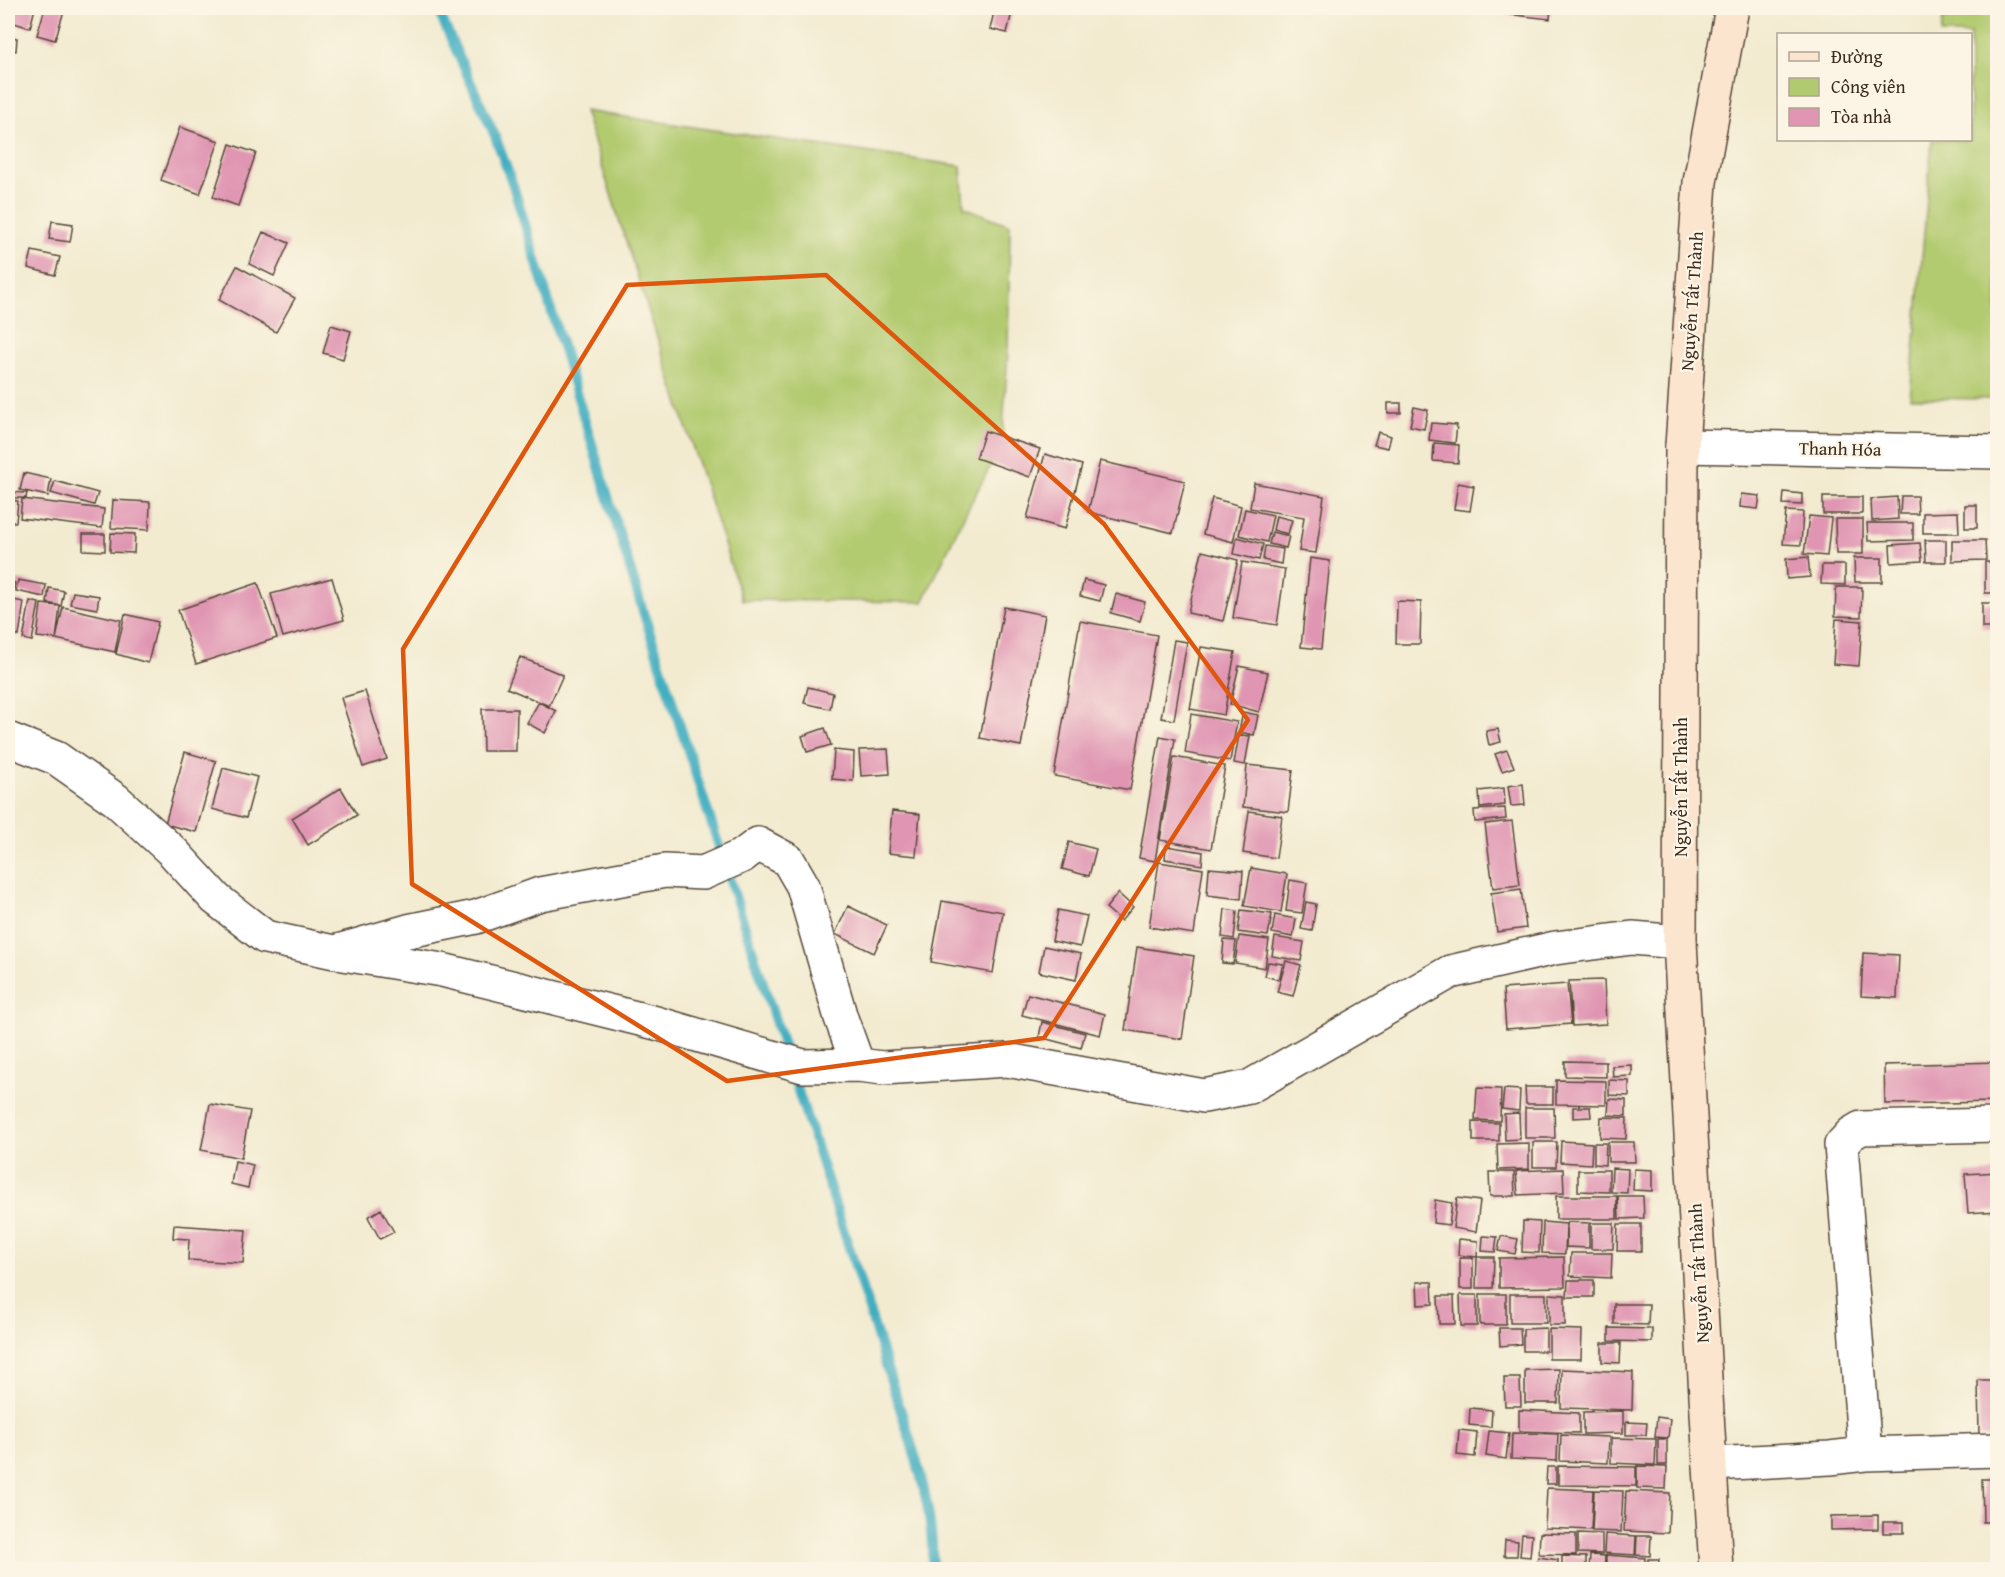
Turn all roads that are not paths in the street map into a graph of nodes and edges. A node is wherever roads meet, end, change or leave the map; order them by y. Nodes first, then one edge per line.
1 (1732, 8) edge
2 (1682, 446) junction
3 (1998, 452) edge
4 (8, 739) edge
5 (1680, 942) junction
6 (334, 952) junction
7 (858, 1065) junction
8 (1998, 1125) edge
9 (1998, 1450) edge
10 (1865, 1454) junction
11 (1710, 1464) junction
12 (1716, 1569) edge

1 - 2 main road, Nguyễn Tất Thành
2 - 3 street, Thanh Hóa
2 - 5 main road, Nguyễn Tất Thành
4 - 6 street
5 - 7 street
5 - 11 main road, Nguyễn Tất Thành
6 - 7 street
6 - 7 street
8 - 10 street
9 - 10 street
10 - 11 street
11 - 12 main road, Nguyễn Tất Thành

